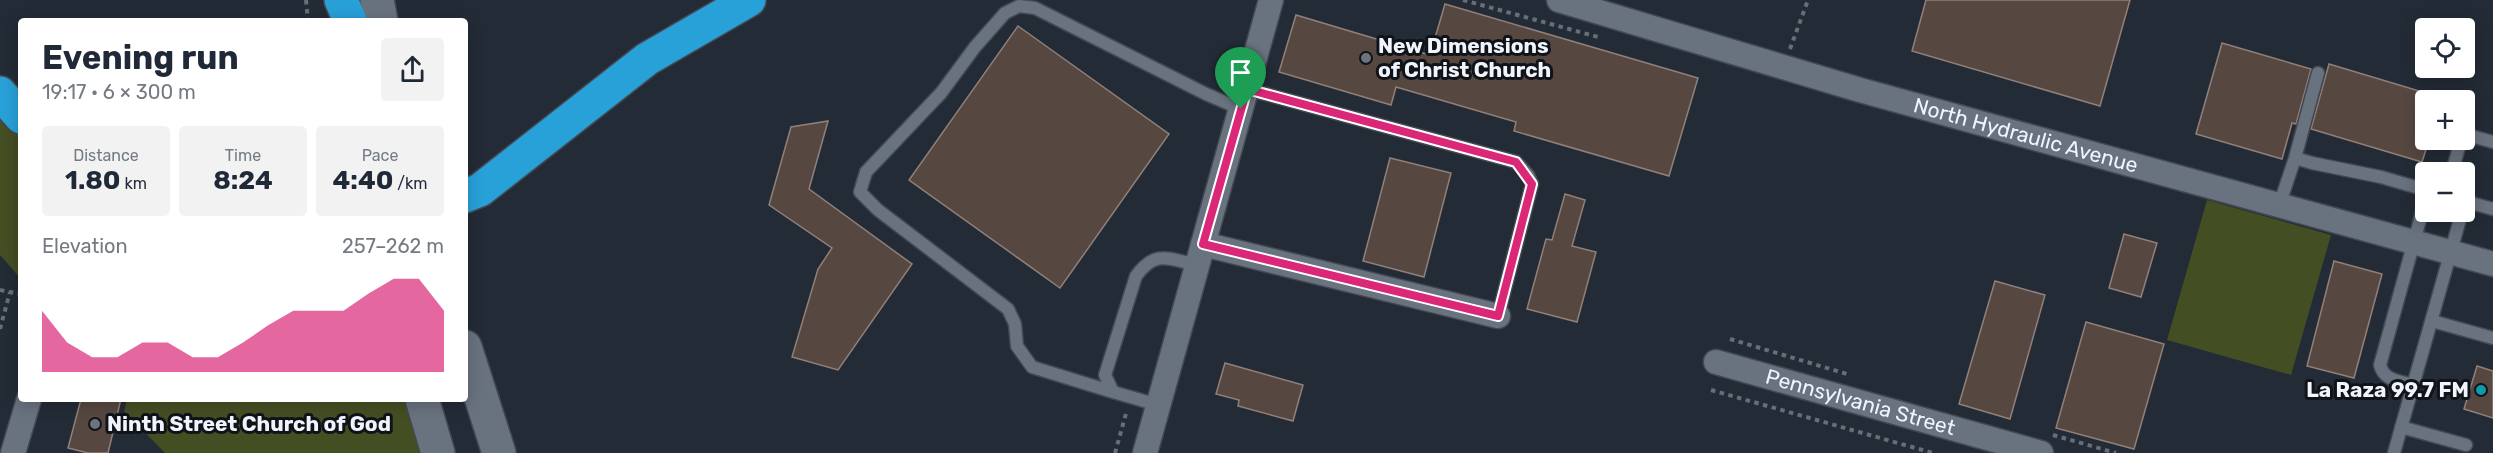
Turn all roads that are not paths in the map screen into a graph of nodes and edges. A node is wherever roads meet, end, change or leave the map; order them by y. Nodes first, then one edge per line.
1 (333, 0) edge
2 (341, 0) edge
3 (377, 0) edge
4 (749, 0) edge
5 (1271, 0) edge
6 (1559, 0) edge
7 (336, 18) edge
8 (349, 18) edge
9 (380, 18) edge
10 (2318, 73) dead end
11 (0, 93) edge
12 (1244, 99) junction
13 (18, 114) edge
14 (2475, 137) edge
15 (2493, 142) edge
16 (2295, 158) junction
17 (2415, 187) edge
18 (468, 195) edge
19 (2475, 204) edge
20 (2279, 206) junction
21 (2493, 208) edge
22 (2420, 222) edge
23 (2459, 222) edge
24 (2414, 243) junction
25 (2451, 253) junction
26 (1200, 255) junction
27 (2493, 264) edge
28 (1498, 316) joint
29 (2432, 321) junction
30 (2493, 338) edge
31 (468, 356) edge
32 (1716, 362) dead end
33 (2414, 385) junction
34 (1113, 392) junction
35 (28, 402) edge
36 (423, 402) edge
37 (1158, 405) junction
38 (2401, 427) junction
39 (2466, 445) dead end
40 (14, 453) edge
41 (438, 453) edge
42 (499, 453) edge
43 (1145, 453) edge
44 (2041, 453) edge
45 (2394, 453) edge

1 - 7 street
2 - 8 highway
3 - 9 street
4 - 18 highway
5 - 12 street
6 - 20 street, North Hydraulic Avenue
10 - 16 lane
11 - 13 highway
12 - 26 street
12 - 28 lane
12 - 34 lane
14 - 15 lane
16 - 17 lane
16 - 20 lane
19 - 21 lane
20 - 24 street, North Hydraulic Avenue
22 - 24 lane
23 - 25 lane
24 - 25 street, North Hydraulic Avenue
24 - 33 lane
25 - 27 street, North Hydraulic Avenue
25 - 29 lane
26 - 28 street
26 - 34 lane
26 - 37 street
29 - 30 lane
29 - 33 lane
31 - 42 street
32 - 44 street, Pennsylvania Street
33 - 38 lane
34 - 37 lane
35 - 40 street
36 - 41 street
37 - 43 street
38 - 39 lane
38 - 45 lane

